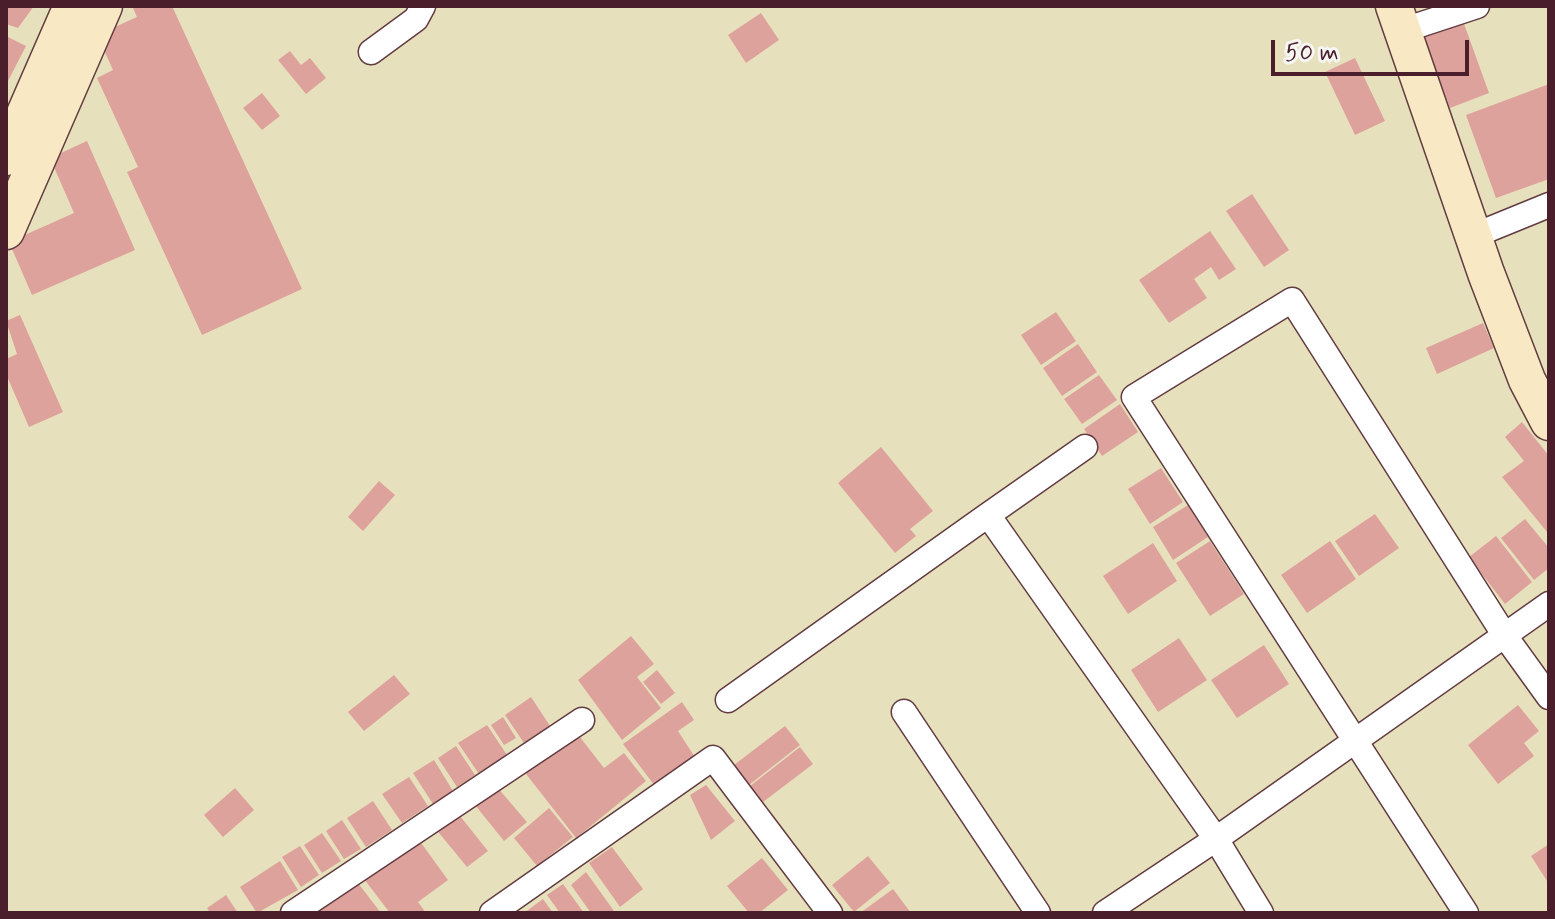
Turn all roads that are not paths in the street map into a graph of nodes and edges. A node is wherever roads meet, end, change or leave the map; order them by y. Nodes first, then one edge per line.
1 (72, 6) edge
2 (104, 6) edge
3 (423, 6) edge
4 (1477, 6) edge
5 (1399, 18) edge
6 (371, 52) dead end
7 (31, 107) edge
8 (6, 157) edge
9 (1549, 205) edge
10 (6, 231) edge
11 (1473, 236) junction
12 (1549, 422) edge
13 (1085, 447) dead end
14 (988, 515) junction
15 (1549, 604) edge
16 (1505, 636) junction
17 (1549, 697) edge
18 (728, 700) dead end
19 (904, 712) dead end
20 (582, 720) dead end
21 (1353, 741) junction
22 (1216, 839) junction
23 (293, 913) edge
24 (492, 913) edge
25 (830, 913) edge
26 (1038, 913) edge
27 (1105, 913) edge
28 (1261, 913) edge
29 (1466, 913) edge

1 - 7 street
2 - 7 street
3 - 6 street
4 - 5 street
5 - 11 street
7 - 8 street
7 - 10 street
9 - 11 street
11 - 12 street
13 - 14 street
14 - 18 street
14 - 22 street
15 - 16 street
16 - 17 street
16 - 21 street
16 - 21 street
19 - 26 street
20 - 23 street
21 - 22 street
21 - 29 street
22 - 27 street
22 - 28 street
24 - 25 street

